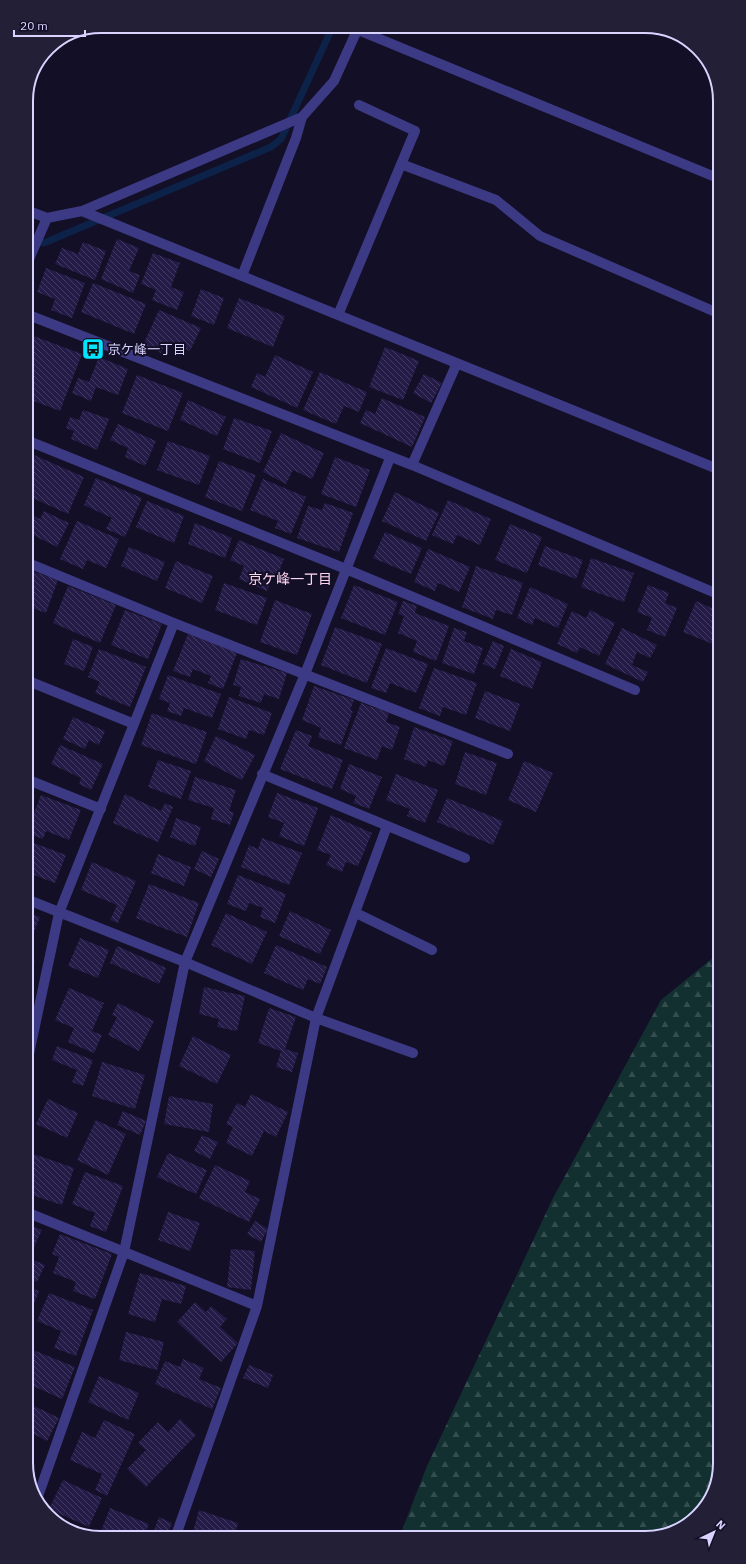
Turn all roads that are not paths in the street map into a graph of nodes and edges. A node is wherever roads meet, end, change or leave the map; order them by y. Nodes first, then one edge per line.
1 (357, 33) edge
2 (371, 33) edge
3 (359, 105) dead end
4 (302, 117) junction
5 (401, 164) junction
6 (713, 176) edge
7 (82, 211) junction
8 (33, 213) edge
9 (47, 218) junction
10 (33, 250) edge
11 (242, 276) junction
12 (713, 311) edge
13 (338, 315) junction
14 (33, 317) edge
15 (457, 363) junction
16 (33, 443) edge
17 (390, 458) junction
18 (412, 466) junction
19 (713, 467) edge
20 (33, 565) edge
21 (346, 569) junction
22 (713, 592) edge
23 (174, 623) junction
24 (305, 674) junction
25 (33, 683) edge
26 (635, 690) dead end
27 (134, 724) junction
28 (508, 754) dead end
29 (262, 774) junction
30 (33, 782) edge
31 (101, 809) junction
32 (387, 826) junction
33 (465, 858) dead end
34 (33, 902) edge
35 (59, 912) junction
36 (356, 913) junction
37 (432, 950) dead end
38 (185, 962) junction
39 (316, 1018) junction
40 (33, 1035) edge
41 (413, 1053) dead end
42 (33, 1215) edge
43 (124, 1252) junction
44 (257, 1306) junction
45 (39, 1492) edge
46 (177, 1531) edge

1 - 4 street
2 - 6 street
3 - 5 street
4 - 7 street
4 - 11 street
5 - 12 street
5 - 13 street
7 - 9 street
7 - 11 street
8 - 9 street
9 - 10 street
11 - 13 street
13 - 15 street
14 - 17 street
15 - 18 street
15 - 19 street
16 - 21 street
17 - 18 street
17 - 21 street
18 - 22 street
20 - 23 street
21 - 24 street
21 - 26 street
23 - 24 street
23 - 27 street
24 - 28 street
24 - 29 street
25 - 27 street
27 - 31 street
29 - 32 street
29 - 38 street
30 - 31 street
31 - 35 street
32 - 33 street
32 - 36 street
34 - 35 street
35 - 38 street
35 - 40 street
36 - 37 street
36 - 39 street
38 - 39 street
38 - 43 street
39 - 41 street
39 - 44 street
42 - 43 street
43 - 44 street
43 - 45 street
44 - 46 street

